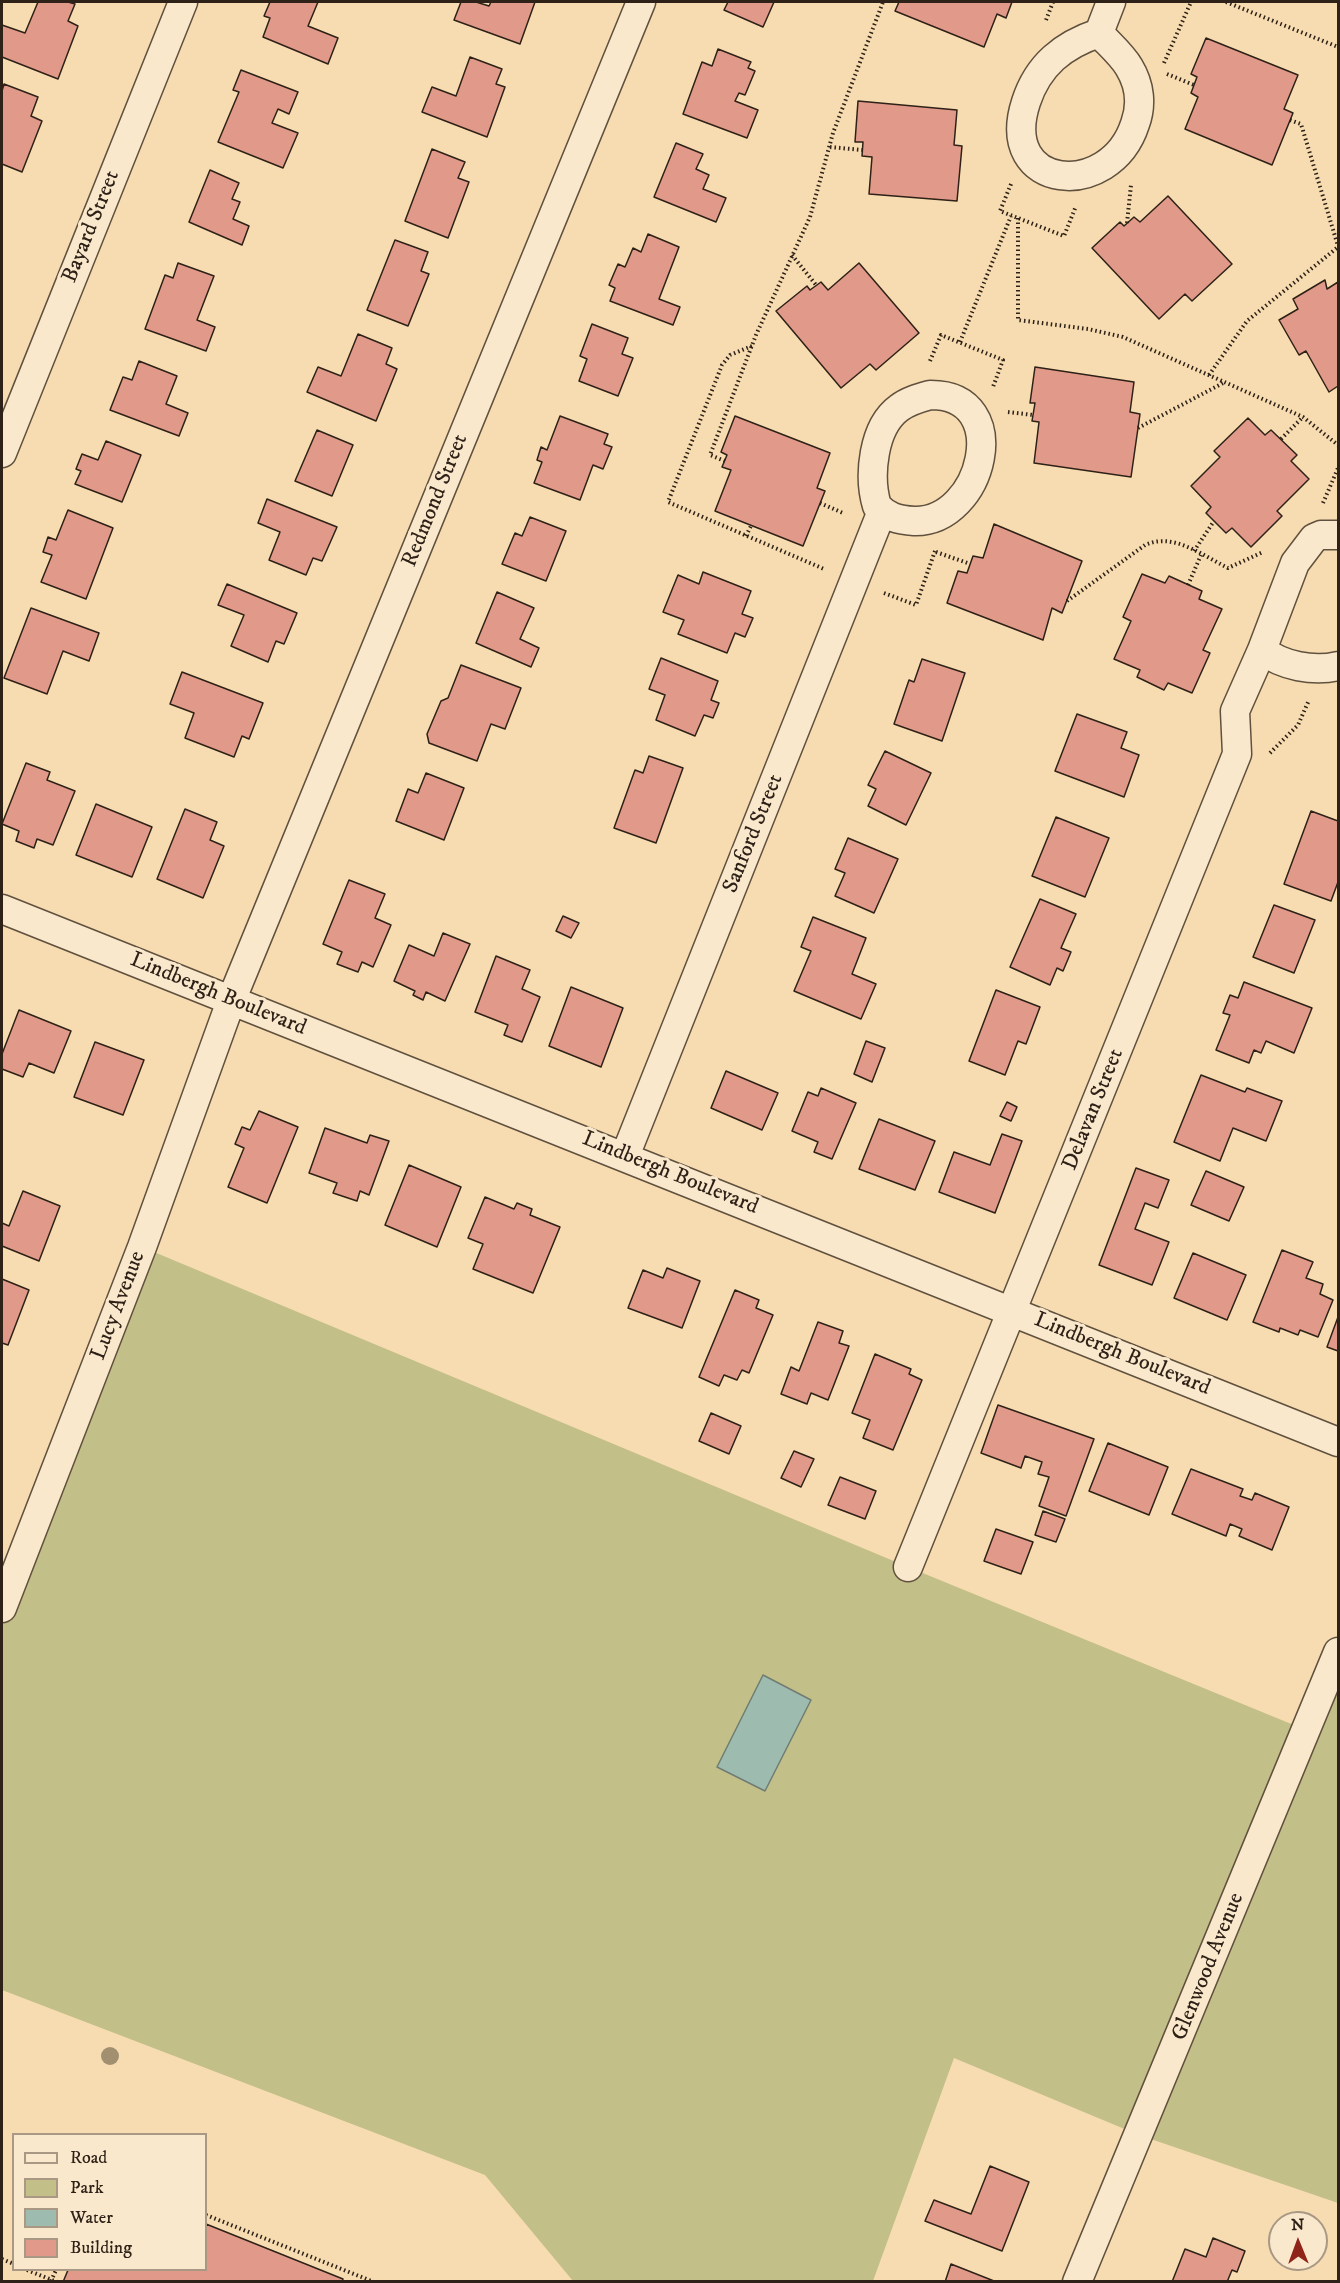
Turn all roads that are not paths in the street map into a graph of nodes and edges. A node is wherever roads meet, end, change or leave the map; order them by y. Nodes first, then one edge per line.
1 (183, 2) edge
2 (641, 2) edge
3 (1111, 2) edge
4 (1099, 33) junction
5 (2, 453) edge
6 (882, 511) junction
7 (1338, 536) edge
8 (1262, 650) junction
9 (1338, 666) edge
10 (2, 909) edge
11 (231, 1001) junction
12 (626, 1156) junction
13 (1012, 1311) junction
14 (1338, 1442) edge
15 (908, 1567) dead end
16 (2, 1608) edge
17 (1338, 1652) edge
18 (1077, 2282) edge

1 - 5 street, Bayard Street
2 - 11 street, Redmond Street
3 - 4 street
4 - 4 street
6 - 6 street
6 - 12 street, Sanford Street
7 - 8 street, Delavan Street
8 - 9 street
8 - 13 street, Delavan Street
10 - 11 street, Lindbergh Boulevard
11 - 12 street, Lindbergh Boulevard
11 - 16 street, Lucy Avenue
12 - 13 street, Lindbergh Boulevard
13 - 14 street, Lindbergh Boulevard
13 - 15 street, Delavan Street
17 - 18 street, Glenwood Avenue

